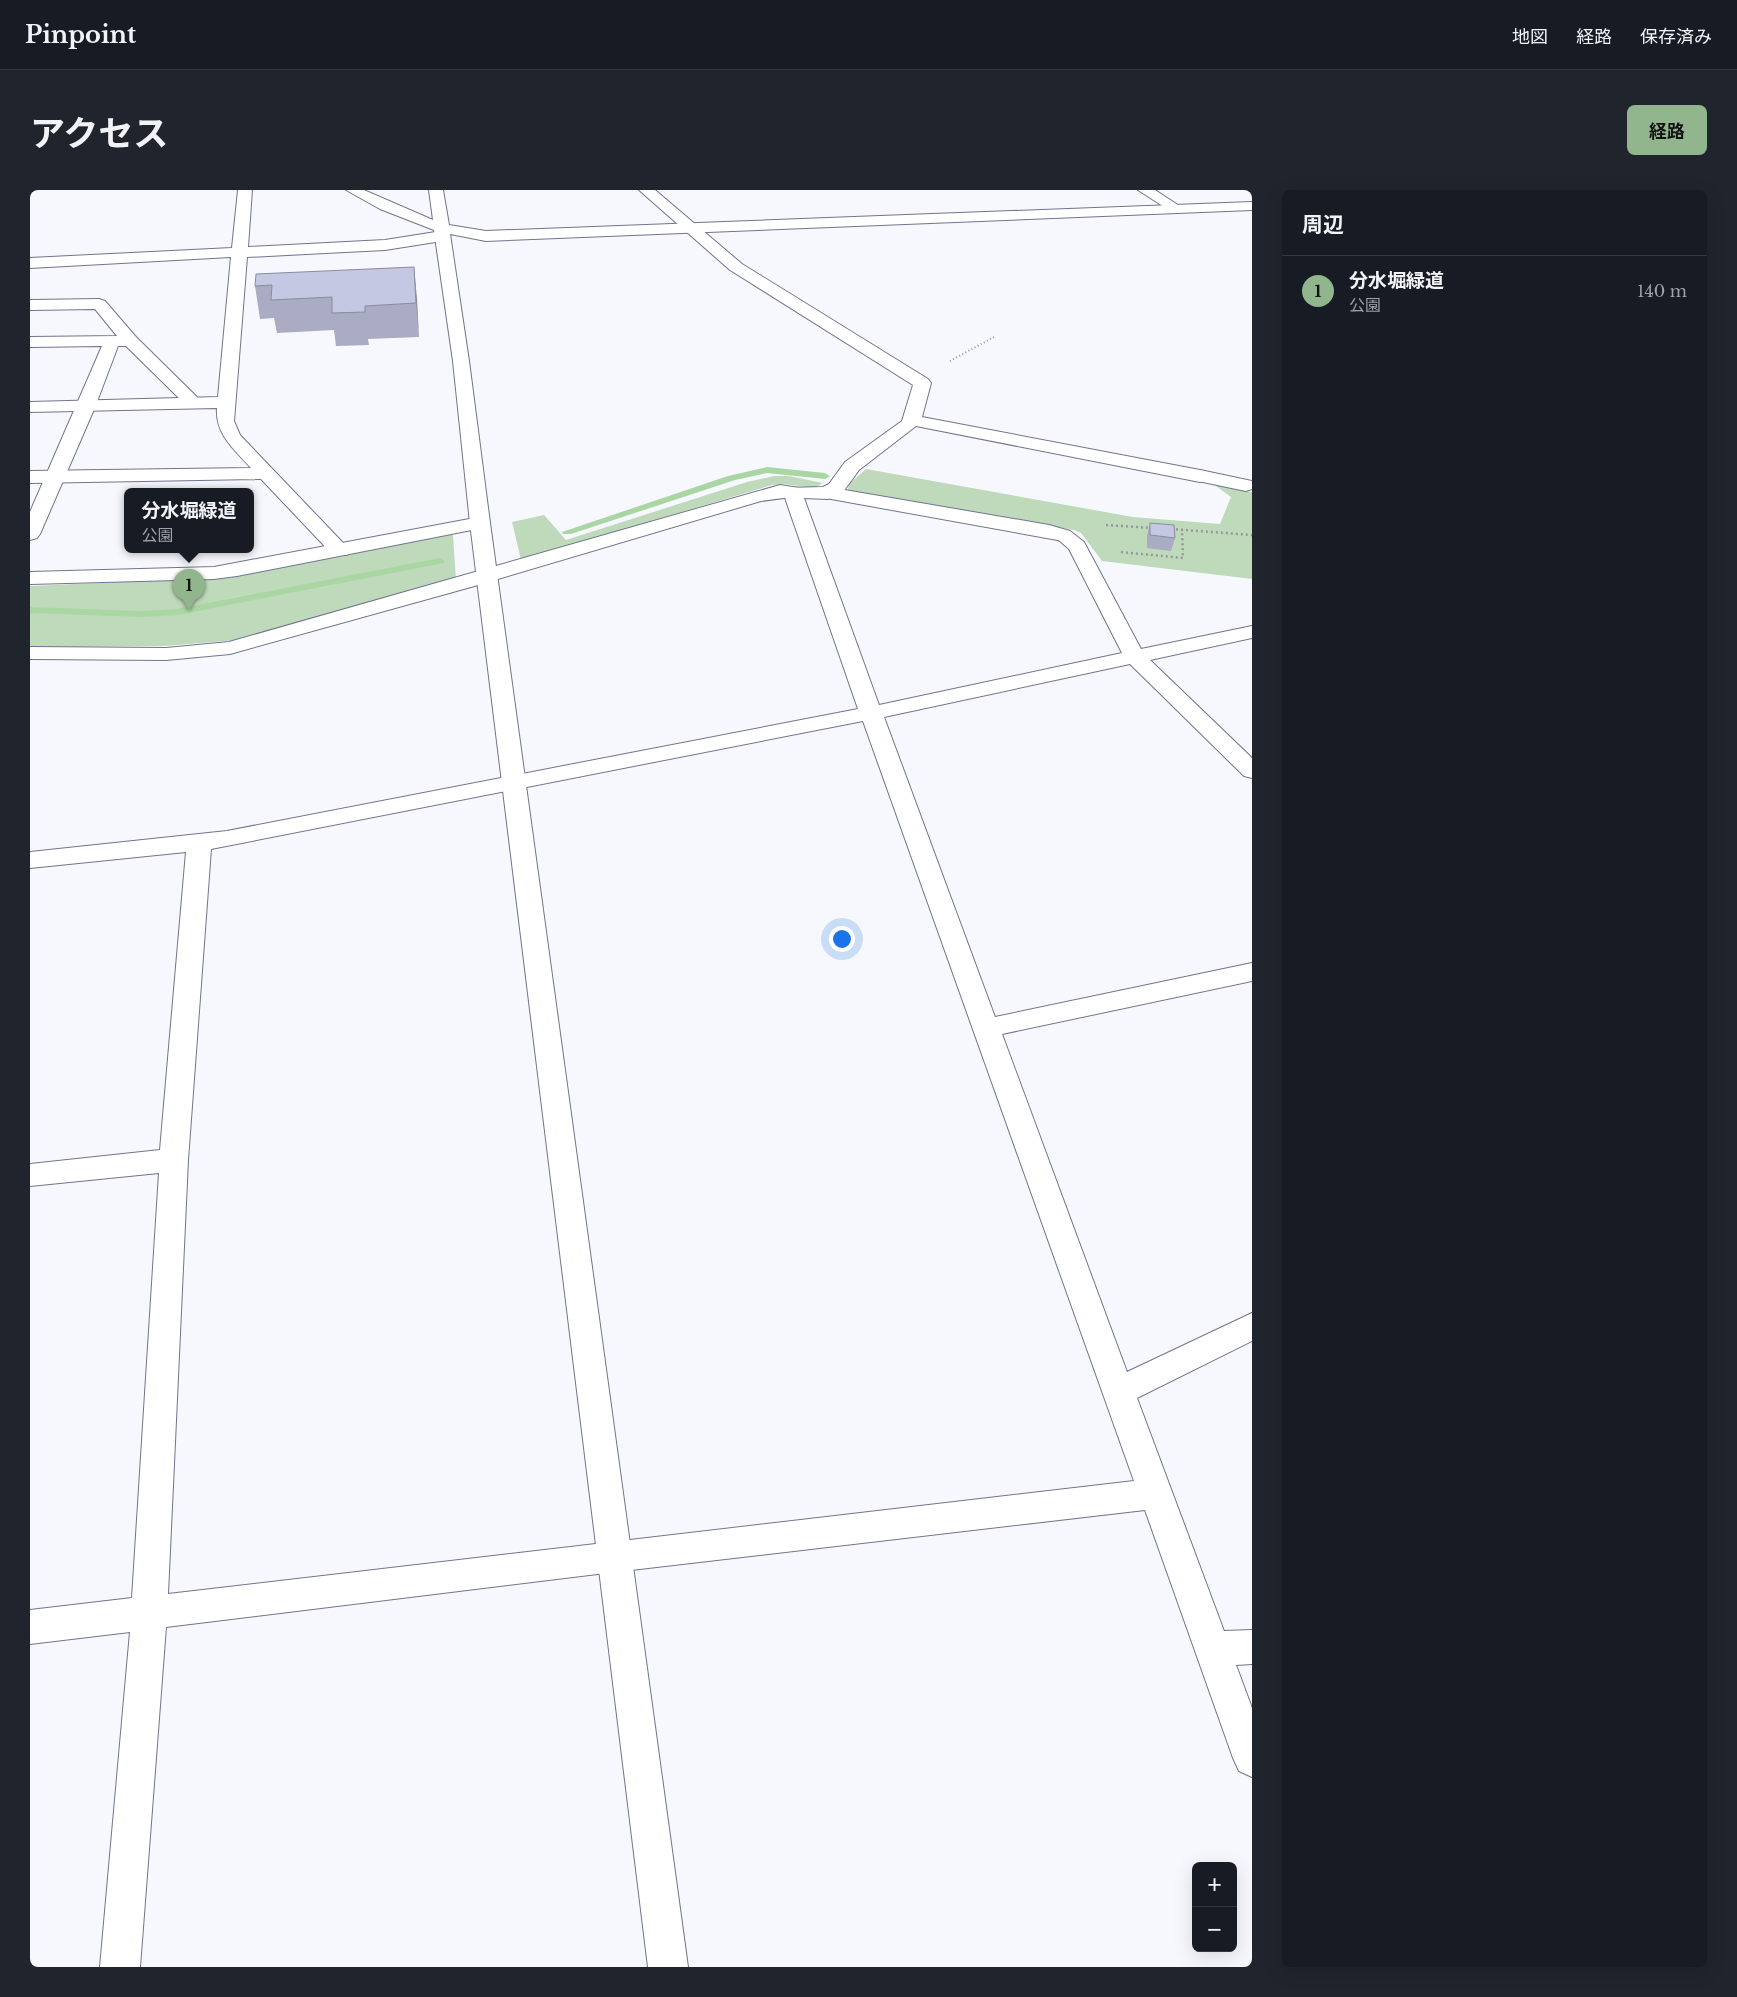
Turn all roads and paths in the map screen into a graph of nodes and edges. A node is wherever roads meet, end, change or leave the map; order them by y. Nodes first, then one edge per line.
1 (245, 190) edge
2 (353, 190) edge
3 (436, 190) edge
4 (646, 190) edge
5 (1146, 190) edge
6 (1252, 206) edge
7 (1176, 209) junction
8 (691, 228) junction
9 (442, 232) junction
10 (240, 253) junction
11 (30, 263) edge
12 (30, 305) edge
13 (994, 337) dead end
14 (121, 341) junction
15 (30, 342) edge
16 (919, 380) junction
17 (226, 402) junction
18 (194, 403) junction
19 (30, 407) edge
20 (86, 407) junction
21 (912, 420) junction
22 (265, 474) junction
23 (30, 477) edge
24 (54, 477) junction
25 (1246, 485) dead end
26 (792, 492) junction
27 (827, 493) junction
28 (480, 523) junction
29 (1182, 530) dead end
30 (30, 534) edge
31 (1070, 542) junction
32 (340, 551) junction
33 (488, 576) junction
34 (30, 578) edge
35 (1252, 632) edge
36 (30, 653) edge
37 (1135, 657) junction
38 (871, 713) junction
39 (1252, 771) edge
40 (514, 781) junction
41 (199, 844) junction
42 (30, 860) edge
43 (1252, 972) edge
44 (986, 1028) junction
45 (174, 1160) junction
46 (30, 1175) edge
47 (1252, 1326) edge
48 (1118, 1392) junction
49 (1156, 1494) junction
50 (614, 1556) junction
51 (149, 1614) junction
52 (30, 1627) edge
53 (1252, 1647) edge
54 (1212, 1649) junction
55 (1252, 1758) edge
56 (120, 1967) edge
57 (668, 1967) edge

1 - 10 street
2 - 9 street
3 - 9 street
4 - 8 street
5 - 7 street
6 - 7 street
7 - 8 street
8 - 9 street
8 - 16 street
9 - 10 street
9 - 28 street
10 - 11 street
10 - 17 street
12 - 14 street
13 - 16 path
14 - 15 street
14 - 18 street
14 - 20 street
16 - 21 street
17 - 18 street
17 - 22 street
18 - 20 street
19 - 20 street
20 - 24 street
21 - 25 street
21 - 27 street
22 - 24 street
22 - 32 street
23 - 24 street
24 - 30 street
26 - 27 street
26 - 33 street
26 - 38 street
27 - 31 street
28 - 32 street
28 - 33 street
29 - 31 path
31 - 37 street
32 - 34 street
33 - 36 street
33 - 40 street
35 - 37 street
37 - 38 street
37 - 39 street
38 - 40 street
38 - 44 street
40 - 41 street
40 - 50 street
41 - 42 street
41 - 45 street
43 - 44 street
44 - 48 street
45 - 46 street
45 - 51 street
47 - 48 street
48 - 49 street
49 - 50 street
49 - 54 street
50 - 51 street
50 - 57 street
51 - 52 street
51 - 56 street
53 - 54 street
54 - 55 street

